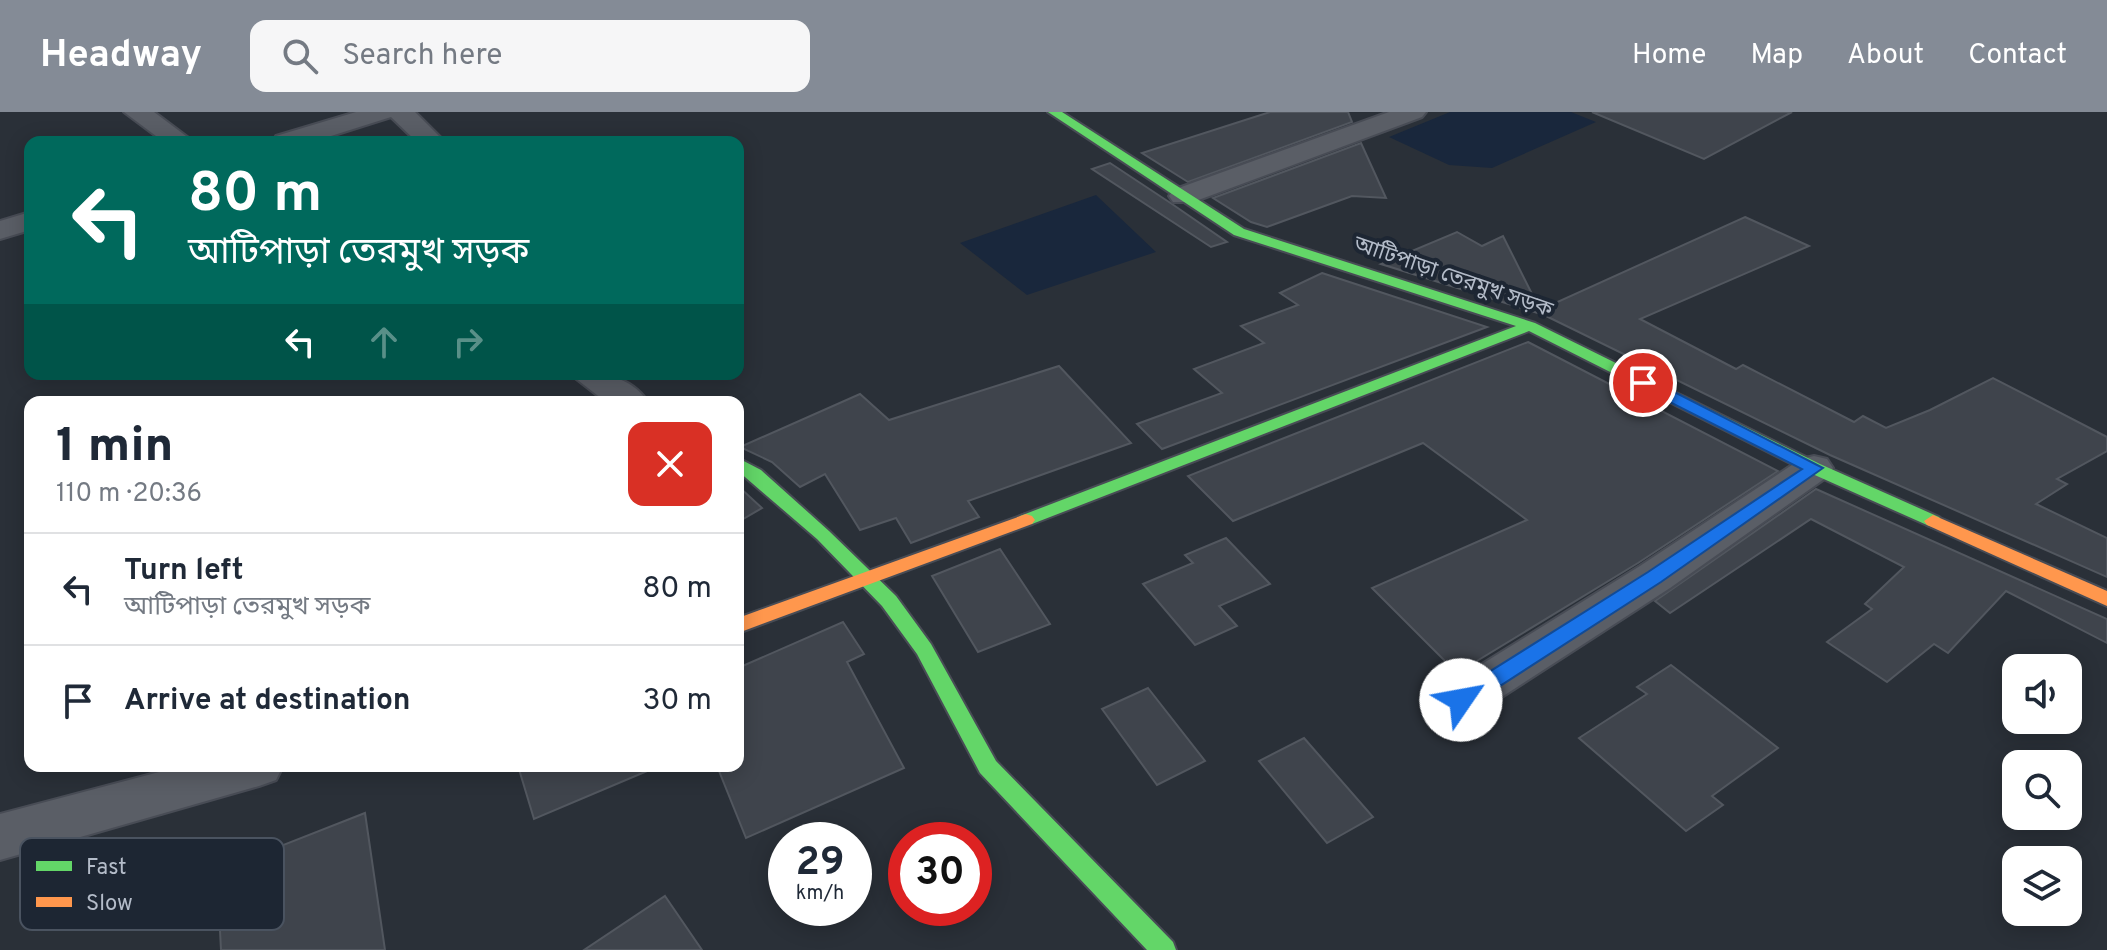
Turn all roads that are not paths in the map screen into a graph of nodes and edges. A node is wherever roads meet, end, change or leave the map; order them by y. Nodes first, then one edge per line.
1 (137, 112) edge
2 (384, 112) edge
3 (1054, 112) edge
4 (1413, 112) edge
5 (172, 136) edge
6 (305, 136) edge
7 (422, 136) edge
8 (1183, 196) junction
9 (24, 223) edge
10 (0, 230) edge
11 (1530, 326) junction
12 (596, 380) edge
13 (621, 396) edge
14 (744, 468) edge
15 (1814, 468) junction
16 (868, 580) junction
17 (2107, 599) edge
18 (744, 624) edge
19 (1461, 700) dead end
20 (237, 772) edge
21 (0, 837) edge
22 (1164, 950) edge

1 - 5 street
2 - 6 street
2 - 7 street
3 - 8 street, আটিপাড়া তেরমুখ সড়ক
4 - 8 street
8 - 11 street, আটিপাড়া তেরমুখ সড়ক
9 - 10 street
11 - 15 street, আটিপাড়া তেরমুখ সড়ক
11 - 16 street
12 - 13 street
14 - 16 street
15 - 17 street, আটিপাড়া তেরমুখ সড়ক
15 - 19 street
16 - 18 street
16 - 22 street
20 - 21 street

